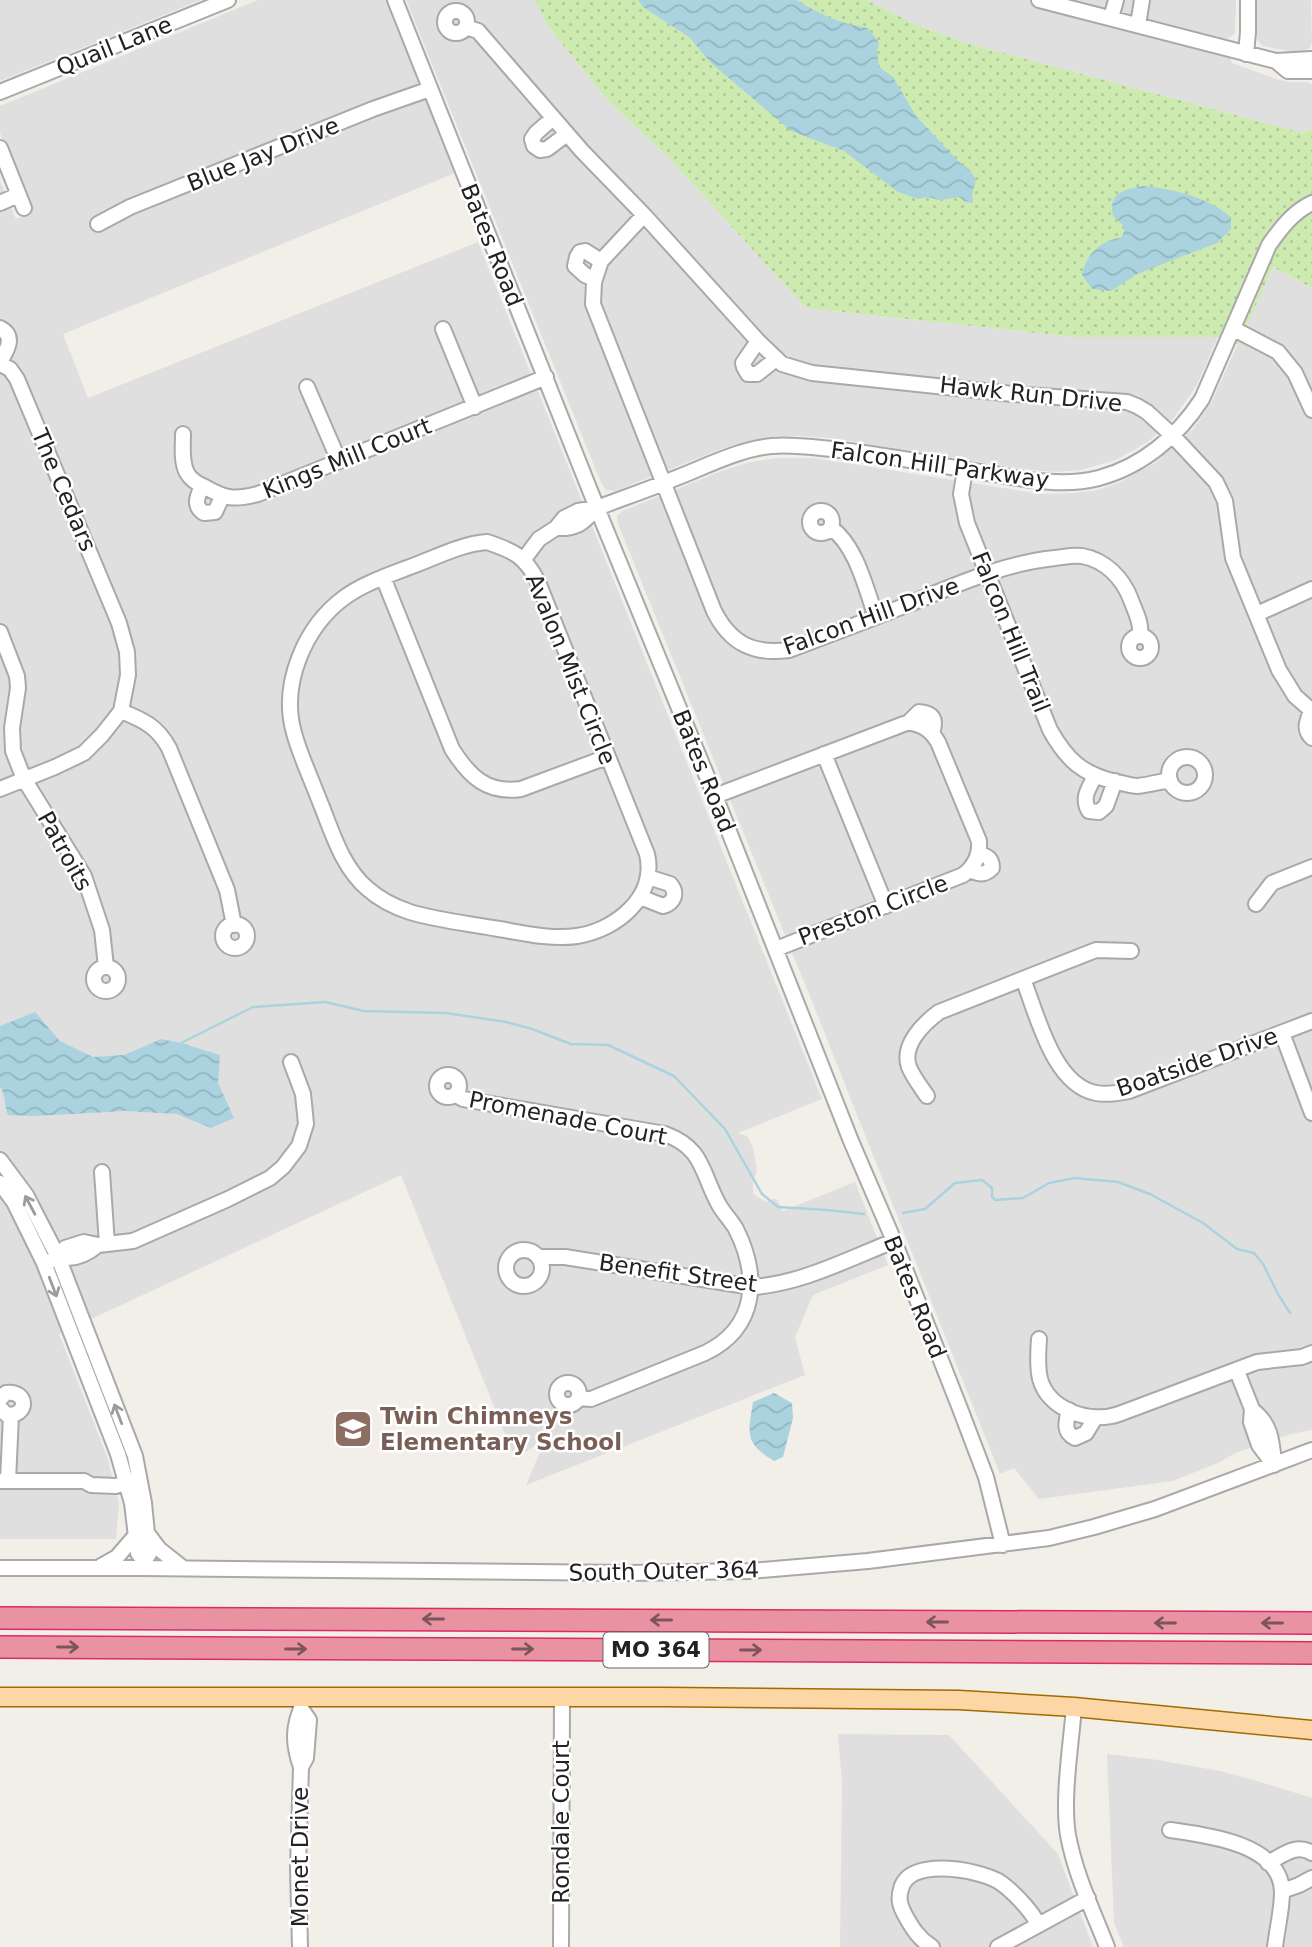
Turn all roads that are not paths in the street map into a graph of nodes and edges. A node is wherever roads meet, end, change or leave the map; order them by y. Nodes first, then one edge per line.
1 (228, 0) edge
2 (395, 0) edge
3 (1039, 0) edge
4 (1116, 0) edge
5 (1142, 0) edge
6 (1248, 0) edge
7 (1111, 18) junction
8 (1138, 25) junction
9 (466, 27) dead end
10 (1245, 54) junction
11 (1312, 60) edge
12 (1276, 61) junction
13 (1312, 71) edge
14 (430, 89) junction
15 (0, 92) edge
16 (553, 118) junction
17 (567, 134) junction
18 (0, 148) edge
19 (0, 203) edge
20 (1312, 203) edge
21 (645, 215) junction
22 (98, 223) dead end
23 (601, 261) junction
24 (594, 279) junction
25 (0, 328) edge
26 (443, 329) dead end
27 (1234, 329) junction
28 (758, 341) junction
29 (776, 359) junction
30 (0, 363) edge
31 (546, 377) junction
32 (307, 387) dead end
33 (475, 407) junction
34 (1312, 410) edge
35 (183, 434) dead end
36 (1173, 436) junction
37 (339, 461) junction
38 (965, 470) junction
39 (664, 483) junction
40 (202, 486) junction
41 (222, 497) junction
42 (597, 508) junction
43 (831, 528) dead end
44 (524, 559) junction
45 (988, 573) junction
46 (383, 577) junction
47 (1312, 589) edge
48 (1257, 614) junction
49 (876, 617) junction
50 (0, 632) edge
51 (1140, 635) dead end
52 (121, 711) junction
53 (1311, 711) edge
54 (1312, 738) edge
55 (824, 754) junction
56 (607, 757) junction
57 (1095, 776) junction
58 (24, 779) junction
59 (1170, 780) dead end
60 (1115, 781) junction
61 (0, 789) edge
62 (715, 796) junction
63 (1312, 867) edge
64 (648, 877) junction
65 (640, 897) junction
66 (1256, 904) dead end
67 (886, 906) junction
68 (234, 925) dead end
69 (776, 948) junction
70 (1131, 951) dead end
71 (106, 967) dead end
72 (1023, 979) junction
73 (1312, 1021) edge
74 (1282, 1033) junction
75 (291, 1062) dead end
76 (456, 1095) dead end
77 (927, 1096) dead end
78 (1312, 1113) edge
79 (0, 1160) edge
80 (102, 1172) dead end
81 (0, 1182) edge
82 (894, 1241) junction
83 (103, 1244) junction
84 (538, 1256) dead end
85 (54, 1259) junction
86 (752, 1287) junction
87 (1039, 1339) dead end
88 (1312, 1353) edge
89 (1237, 1371) junction
90 (579, 1398) dead end
91 (0, 1399) edge
92 (1069, 1410) junction
93 (5, 1412) edge
94 (1095, 1418) junction
95 (1312, 1450) edge
96 (1274, 1465) junction
97 (132, 1480) junction
98 (4, 1481) edge
99 (141, 1534) junction
100 (1003, 1545) junction
101 (143, 1564) junction
102 (0, 1568) edge
103 (98, 1568) junction
104 (183, 1568) junction
105 (0, 1618) edge
106 (1312, 1623) edge
107 (0, 1647) edge
108 (1312, 1654) edge
109 (0, 1697) edge
110 (562, 1697) junction
111 (301, 1704) junction
112 (1074, 1707) junction
113 (1312, 1730) edge
114 (1170, 1830) dead end
115 (1312, 1853) edge
116 (1268, 1863) junction
117 (1312, 1878) edge
118 (1282, 1891) junction
119 (1088, 1898) junction
120 (1038, 1924) junction
121 (300, 1947) edge
122 (561, 1947) edge
123 (932, 1947) edge
124 (998, 1947) edge
125 (1107, 1947) edge
126 (1275, 1947) edge

1 - 15 street, Quail Lane
2 - 14 street, Bates Road
3 - 7 street
4 - 7 street
5 - 8 street
6 - 10 street
7 - 8 street
8 - 10 street
9 - 16 street, Hawk Run Drive
10 - 12 street
11 - 12 street
12 - 13 street
14 - 22 street, Blue Jay Drive
14 - 31 street, Bates Road
16 - 17 street, Hawk Run Drive
16 - 17 street
17 - 21 street, Hawk Run Drive
18 - 19 street
20 - 27 street, Falcon Hill Parkway
21 - 23 street, Falcon Hill Drive
21 - 28 street, Hawk Run Drive
23 - 24 street, Falcon Hill Drive
23 - 24 street, Falcon Hill Drive
24 - 39 street, Falcon Hill Drive
25 - 30 street
26 - 33 street
27 - 34 street
27 - 36 street, Falcon Hill Parkway
28 - 29 street, Hawk Run Drive
28 - 29 street
29 - 36 street, Hawk Run Drive
30 - 52 street, The Cedars
31 - 33 street, Kings Mill Court
31 - 42 street, Bates Road
32 - 37 street
33 - 37 street, Kings Mill Court
35 - 40 street
36 - 38 street, Falcon Hill Parkway
36 - 48 street, Hawk Run Drive
37 - 41 street, Kings Mill Court
38 - 39 street, Falcon Hill Parkway
38 - 45 street, Falcon Hill Trail
39 - 42 street, Falcon Hill Parkway
39 - 49 street, Falcon Hill Drive
40 - 41 street
40 - 41 street
42 - 44 street, Falcon Hill Parkway
42 - 62 street, Bates Road
43 - 49 street
44 - 46 street, Avalon Mist Circle
44 - 56 street, Avalon Mist Circle
45 - 49 street, Falcon Hill Drive
45 - 51 street, Falcon Hill Drive
45 - 57 street, Falcon Hill Trail
46 - 56 street
46 - 65 street, Avalon Mist Circle
47 - 48 street
48 - 53 street, Hawk Run Drive
50 - 58 street, Patroits
52 - 58 street
52 - 68 street
53 - 54 street, Hawk Run Drive
55 - 62 street, Preston Circle
55 - 67 street
55 - 67 street, Preston Circle
56 - 64 street, Avalon Mist Circle
57 - 60 street, Falcon Hill Trail
57 - 60 street
58 - 61 street
58 - 71 street, Patroits
59 - 60 street, Falcon Hill Trail
62 - 69 street, Bates Road
63 - 66 street
64 - 65 street, Avalon Mist Circle
64 - 65 street
67 - 69 street, Preston Circle
69 - 82 street, Bates Road
70 - 72 street
72 - 74 street, Boatside Drive
72 - 77 street
73 - 74 street, Boatside Drive
74 - 78 street
75 - 83 street
76 - 86 street, Promenade Court
85 -> 79 street
80 - 83 street
81 - 85 street
82 - 86 street, Benefit Street
82 - 100 street, Bates Road
83 - 85 street
84 - 86 street, Benefit Street
85 - 97 street
86 - 90 street
87 - 92 street
88 - 89 street
89 - 94 street
89 - 96 street
91 - 93 street
92 - 94 street
92 - 94 street
93 - 98 street
95 - 96 street, South Outer 364
96 - 100 street, South Outer 364
97 - 98 street
97 - 99 street
99 - 101 street
99 - 103 street
99 - 104 street
100 - 104 street, South Outer 364
101 - 103 street, South Outer 364
101 - 104 street, South Outer 364
102 - 103 street, South Outer 364
106 -> 105 highway, MO 364
107 -> 108 highway, MO 364
109 - 111 main road
110 - 111 main road
110 - 112 main road
110 - 122 street, Rondale Court
111 - 121 street, Monet Drive
112 - 113 main road
112 - 119 street
114 - 116 street
115 - 116 street
116 - 118 street
117 - 118 street
118 - 126 street
119 - 120 street
119 - 125 street
120 - 123 street
120 - 124 street

